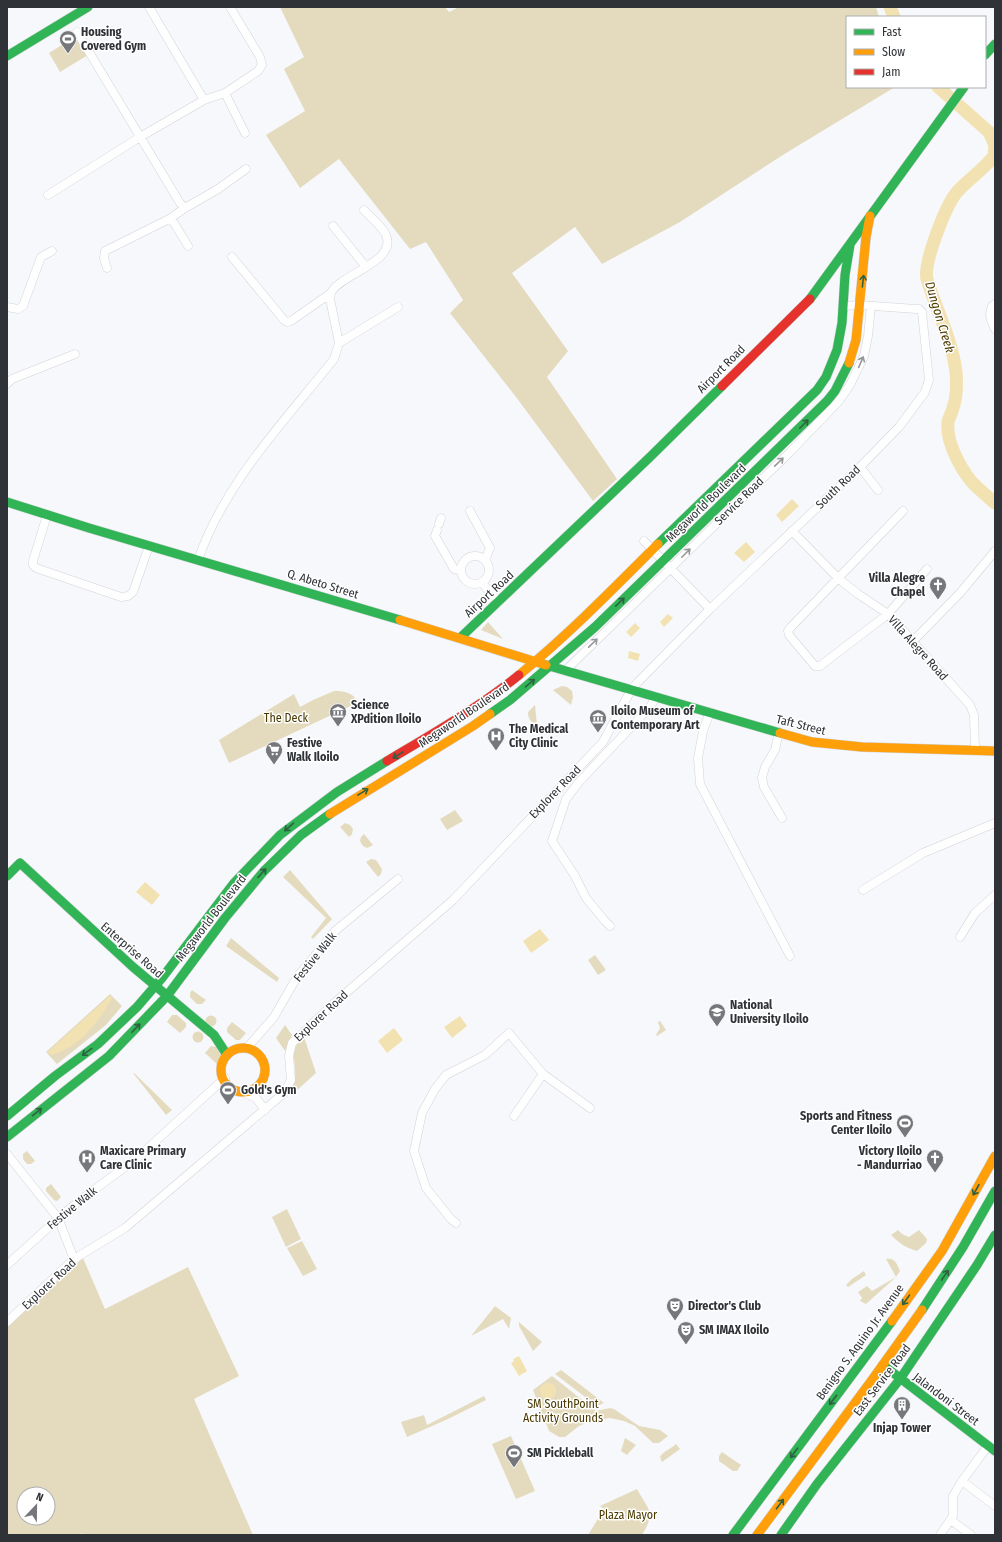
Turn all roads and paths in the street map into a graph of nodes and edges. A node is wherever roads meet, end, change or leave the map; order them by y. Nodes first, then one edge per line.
1 (88, 7) edge
2 (150, 7) edge
3 (230, 7) edge
4 (75, 10) edge
5 (76, 32) dead end
6 (995, 44) edge
7 (986, 54) edge
8 (7, 56) edge
9 (963, 88) edge
10 (225, 93) junction
11 (204, 100) junction
12 (246, 133) dead end
13 (140, 138) junction
14 (246, 169) dead end
15 (48, 195) dead end
16 (184, 208) junction
17 (364, 210) dead end
18 (870, 216) junction
19 (171, 218) junction
20 (333, 226) dead end
21 (850, 245) junction
22 (188, 246) dead end
23 (52, 251) dead end
24 (232, 257) dead end
25 (366, 267) junction
26 (107, 268) dead end
27 (331, 293) junction
28 (995, 304) edge
29 (860, 305) junction
30 (844, 306) junction
31 (871, 306) junction
32 (7, 307) edge
33 (398, 307) dead end
34 (995, 329) edge
35 (339, 343) junction
36 (840, 344) junction
37 (854, 347) junction
38 (76, 354) dead end
39 (7, 384) edge
40 (860, 467) junction
41 (878, 490) dead end
42 (7, 502) edge
43 (470, 511) dead end
44 (903, 511) dead end
45 (47, 516) junction
46 (682, 521) junction
47 (439, 524) dead end
48 (694, 531) junction
49 (792, 531) junction
50 (644, 541) dead end
51 (149, 546) junction
52 (652, 550) junction
53 (995, 551) edge
54 (198, 560) junction
55 (485, 560) junction
56 (663, 561) junction
57 (671, 569) junction
58 (928, 569) dead end
59 (461, 570) junction
60 (627, 574) junction
61 (839, 578) junction
62 (482, 583) junction
63 (638, 585) junction
64 (499, 602) junction
65 (710, 609) junction
66 (888, 614) junction
67 (566, 634) junction
68 (460, 638) junction
69 (913, 641) junction
70 (576, 644) junction
71 (535, 662) junction
72 (550, 666) junction
73 (565, 671) junction
74 (502, 688) junction
75 (631, 690) junction
76 (656, 696) junction
77 (510, 700) junction
78 (710, 712) junction
79 (779, 732) junction
80 (975, 750) junction
81 (995, 751) edge
82 (782, 818) dead end
83 (995, 823) edge
84 (7, 876) edge
85 (398, 878) dead end
86 (863, 890) dead end
87 (995, 895) edge
88 (610, 926) dead end
89 (960, 937) dead end
90 (178, 956) junction
91 (790, 956) dead end
92 (190, 964) junction
93 (156, 986) junction
94 (167, 996) junction
95 (137, 1007) junction
96 (147, 1017) junction
97 (247, 1048) junction
98 (227, 1055) junction
99 (221, 1073) junction
100 (543, 1074) junction
101 (240, 1091) junction
102 (590, 1108) dead end
103 (265, 1110) junction
104 (7, 1116) edge
105 (514, 1116) dead end
106 (7, 1137) edge
107 (7, 1154) edge
108 (995, 1156) edge
109 (995, 1191) edge
110 (58, 1218) junction
111 (456, 1223) dead end
112 (995, 1235) edge
113 (74, 1259) junction
114 (7, 1265) edge
115 (7, 1322) edge
116 (883, 1365) junction
117 (900, 1379) junction
118 (991, 1448) edge
119 (962, 1481) junction
120 (995, 1506) edge
121 (951, 1520) junction
122 (733, 1535) edge
123 (757, 1535) edge
124 (781, 1535) edge
125 (940, 1535) edge
126 (971, 1535) edge

1 - 4 main road
2 - 11 street
3 - 10 street
4 - 8 main road
5 - 13 street
6 - 7 main road
9 - 18 main road, Airport Road
10 - 11 street
10 - 12 street
11 - 13 street
13 - 15 street
13 - 16 street
14 - 16 street
16 - 19 street
17 - 25 street
18 - 21 main road, Airport Road
29 -> 18 main road, Megaworld Boulevard
19 - 22 street
19 - 26 street
20 - 25 street
21 - 30 main road, Megaworld Boulevard
21 - 64 main road, Airport Road
23 - 32 street
24 - 27 street
25 - 27 street
27 - 35 street
28 - 34 street
29 - 30 street, South Road
29 - 31 street, South Road
29 - 37 main road, Megaworld Boulevard
30 - 36 main road, Megaworld Boulevard
31 - 40 street, South Road
57 -> 31 street, Service Road
33 - 35 street
35 - 54 street
36 - 37 main road
36 - 46 main road, Megaworld Boulevard
48 -> 37 main road, Megaworld Boulevard
38 - 39 street
40 - 41 street
40 - 49 street, South Road
42 - 45 main road, Q. Abeto Street
43 - 55 street
44 - 61 street
45 - 51 main road, Q. Abeto Street
45 - 51 street
46 - 48 main road
46 - 52 main road, Megaworld Boulevard
47 - 59 street
48 - 56 main road, Megaworld Boulevard
49 - 61 street, Villa Alegre Road
49 - 65 street, South Road
50 - 52 street
51 - 54 main road, Q. Abeto Street
52 - 56 street
52 - 60 main road, Megaworld Boulevard
53 - 69 street
54 - 68 main road, Q. Abeto Street
55 - 59 street
55 - 62 street
56 - 57 street
56 - 63 main road, Megaworld Boulevard
57 - 65 street
73 -> 57 street, Service Road
58 - 66 street
59 - 62 street
60 - 63 main road
60 - 67 main road, Megaworld Boulevard
61 - 66 street, Villa Alegre Road
61 - 66 street
62 - 64 street
70 -> 63 main road, Megaworld Boulevard
64 - 68 main road, Airport Road
65 - 75 street, South Road
66 - 69 street, Villa Alegre Road
67 - 70 main road
67 - 71 main road, Megaworld Boulevard
68 - 71 main road, Q. Abeto Street
69 - 80 street, Villa Alegre Road
70 - 72 main road, Megaworld Boulevard
71 - 72 main road, Q. Abeto Street
71 - 74 main road, Megaworld Boulevard
72 - 73 main road, Q. Abeto Street
77 -> 72 main road, Megaworld Boulevard
73 - 75 main road, Q. Abeto Street
74 - 77 main road
74 -> 90 main road, Megaworld Boulevard
75 - 76 main road, Taft Street
75 - 103 street, Explorer Road
76 - 78 main road, Taft Street
76 - 88 street
92 -> 77 main road, Megaworld Boulevard
78 - 79 main road, Taft Street
78 - 91 street
79 - 80 main road, Taft Street
79 - 82 street
80 - 81 main road, Taft Street
83 - 86 street
84 - 93 main road, Enterprise Road
85 - 97 street, Festive Walk
87 - 89 street
90 - 92 main road
90 - 93 main road, Megaworld Boulevard
92 - 94 main road, Megaworld Boulevard
93 - 94 main road, Enterprise Road
93 - 95 main road, Megaworld Boulevard
94 - 96 main road, Megaworld Boulevard
94 - 98 main road, Enterprise Road
95 - 96 main road
95 -> 104 main road, Megaworld Boulevard
106 -> 96 main road, Megaworld Boulevard
97 - 98 main road
97 - 101 main road
98 - 99 main road
99 - 101 main road
99 - 110 street, Festive Walk
100 - 102 street
100 - 105 street
100 - 111 street
101 - 103 street
103 - 113 street, Explorer Road
107 - 110 street
108 -> 122 main road, Benigno S. Aquino Jr. Avenue
116 -> 109 main road
110 - 113 street
110 - 114 street, Festive Walk
112 - 117 main road, East Service Road
113 - 115 street, Explorer Road
116 - 117 main road, Jalandoni Street
123 -> 116 main road
117 - 118 main road, Jalandoni Street
117 - 124 main road, East Service Road
118 - 119 street
119 - 120 street
119 - 121 street
121 - 125 street
121 - 126 street

